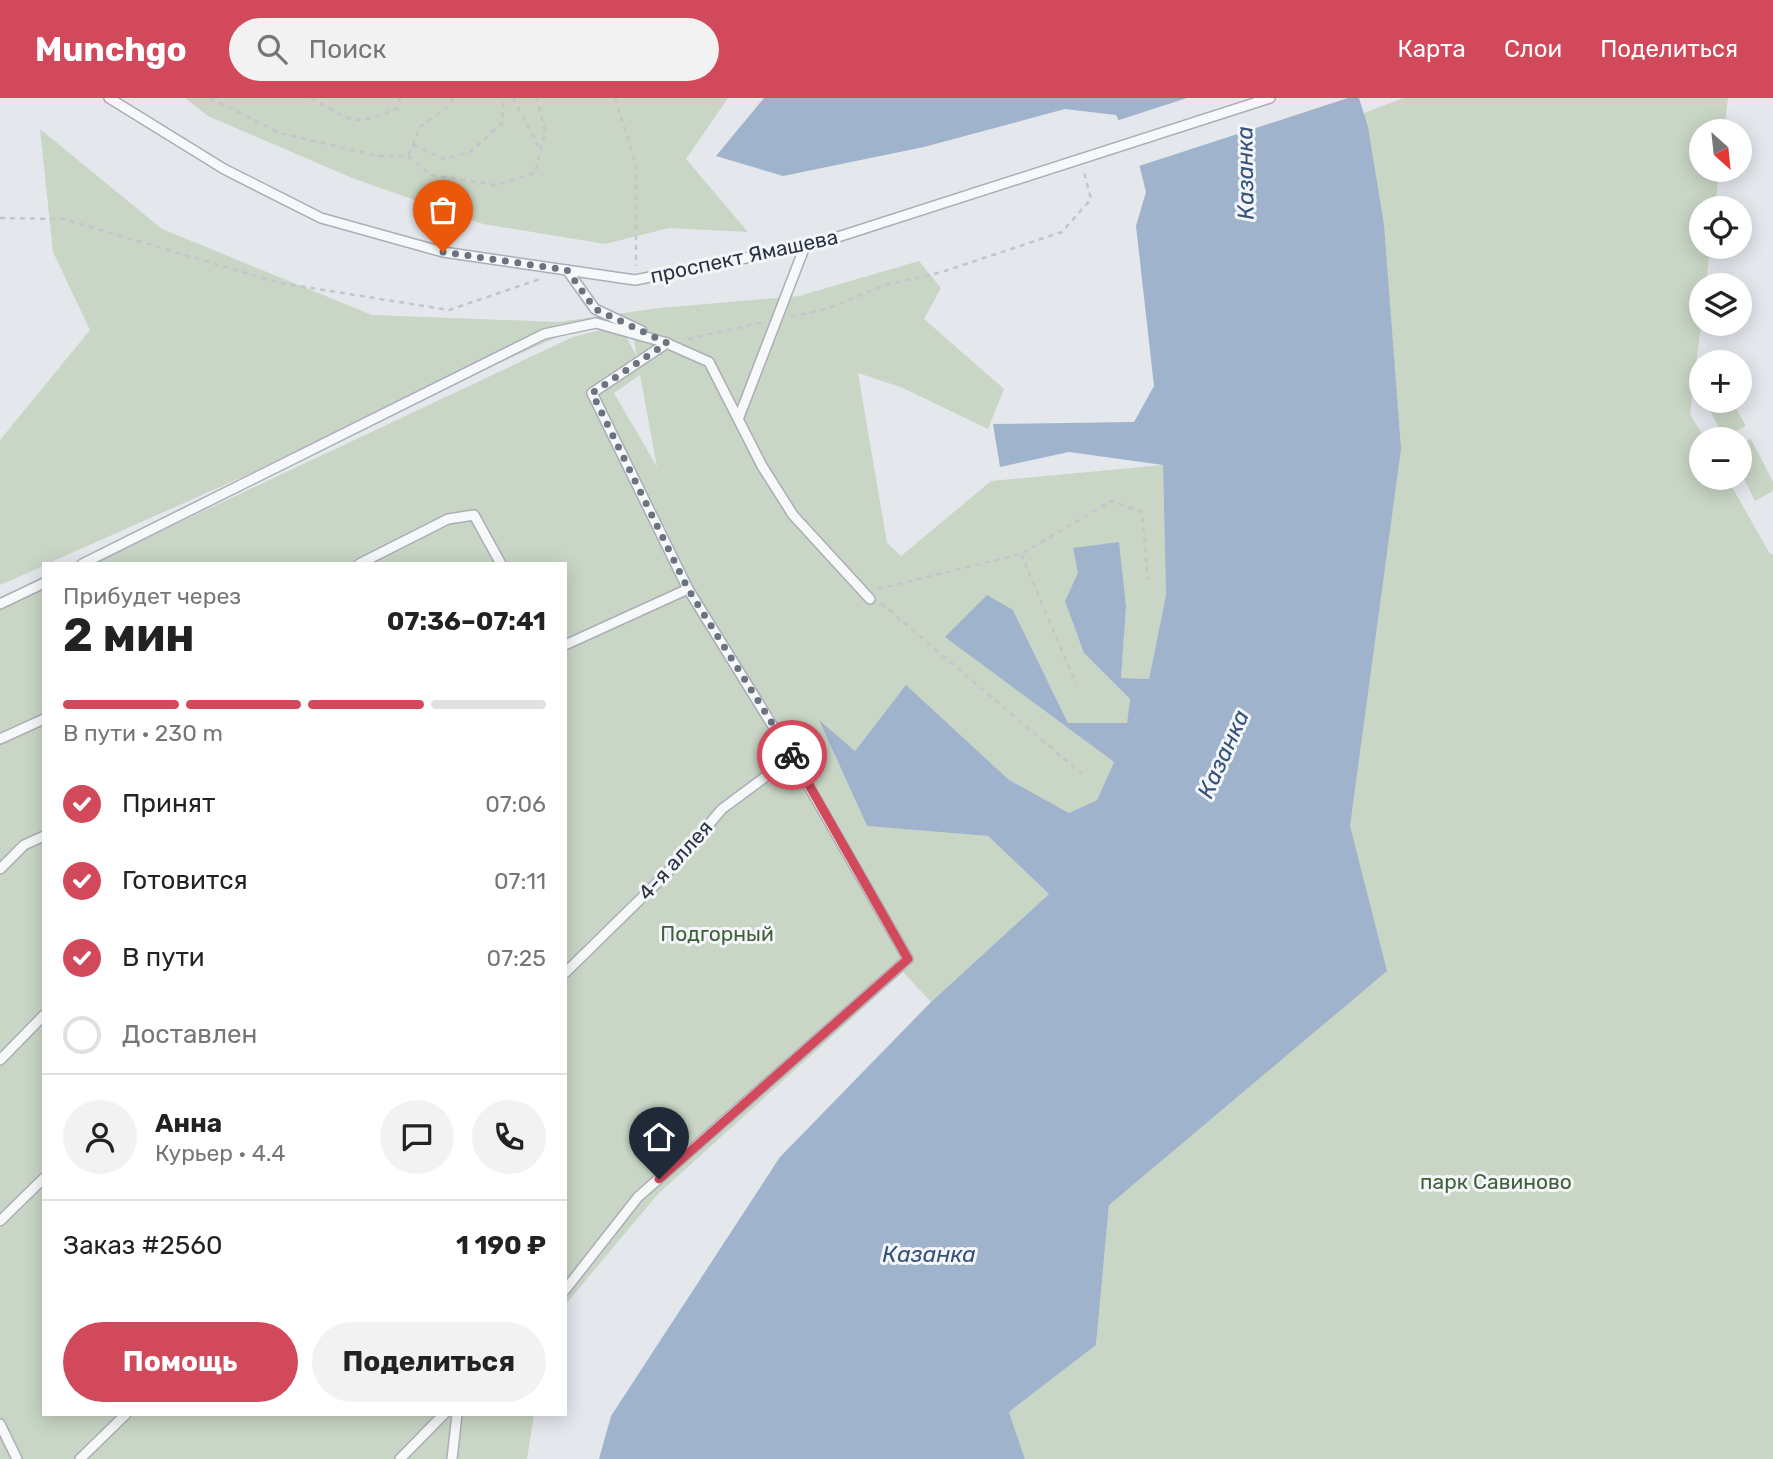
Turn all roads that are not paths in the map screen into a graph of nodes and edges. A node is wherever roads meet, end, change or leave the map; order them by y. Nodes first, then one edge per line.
1 (108, 98) edge
2 (1270, 98) edge
3 (805, 246) junction
4 (567, 270) junction
5 (667, 343) junction
6 (738, 417) junction
7 (86, 562) edge
8 (363, 562) edge
9 (501, 562) edge
10 (42, 584) edge
11 (688, 589) junction
12 (872, 597) road end
13 (0, 604) edge
14 (567, 644) edge
15 (42, 720) edge
16 (0, 739) edge
17 (792, 757) junction
18 (42, 837) edge
19 (0, 869) edge
20 (567, 971) edge
21 (42, 1018) edge
22 (0, 1060) edge
23 (42, 1180) edge
24 (0, 1221) edge
25 (567, 1287) edge
26 (123, 1416) edge
27 (442, 1416) edge
28 (457, 1416) edge
29 (0, 1424) edge
30 (16, 1459) edge
31 (80, 1459) edge
32 (400, 1459) edge
33 (452, 1459) edge

1 - 4 lane, проспект Ямашева
2 - 3 lane, проспект Ямашева
3 - 4 lane, проспект Ямашева
3 - 6 lane
4 - 5 lane
5 - 6 lane
5 - 7 lane
5 - 11 lane
6 - 12 lane
8 - 9 lane
10 - 13 lane
11 - 14 lane
11 - 17 lane
15 - 16 lane
17 - 20 lane, 4-я аллея
17 - 25 lane
18 - 19 lane
21 - 22 lane
23 - 24 lane
26 - 31 lane
27 - 32 lane
28 - 33 lane
29 - 30 lane

